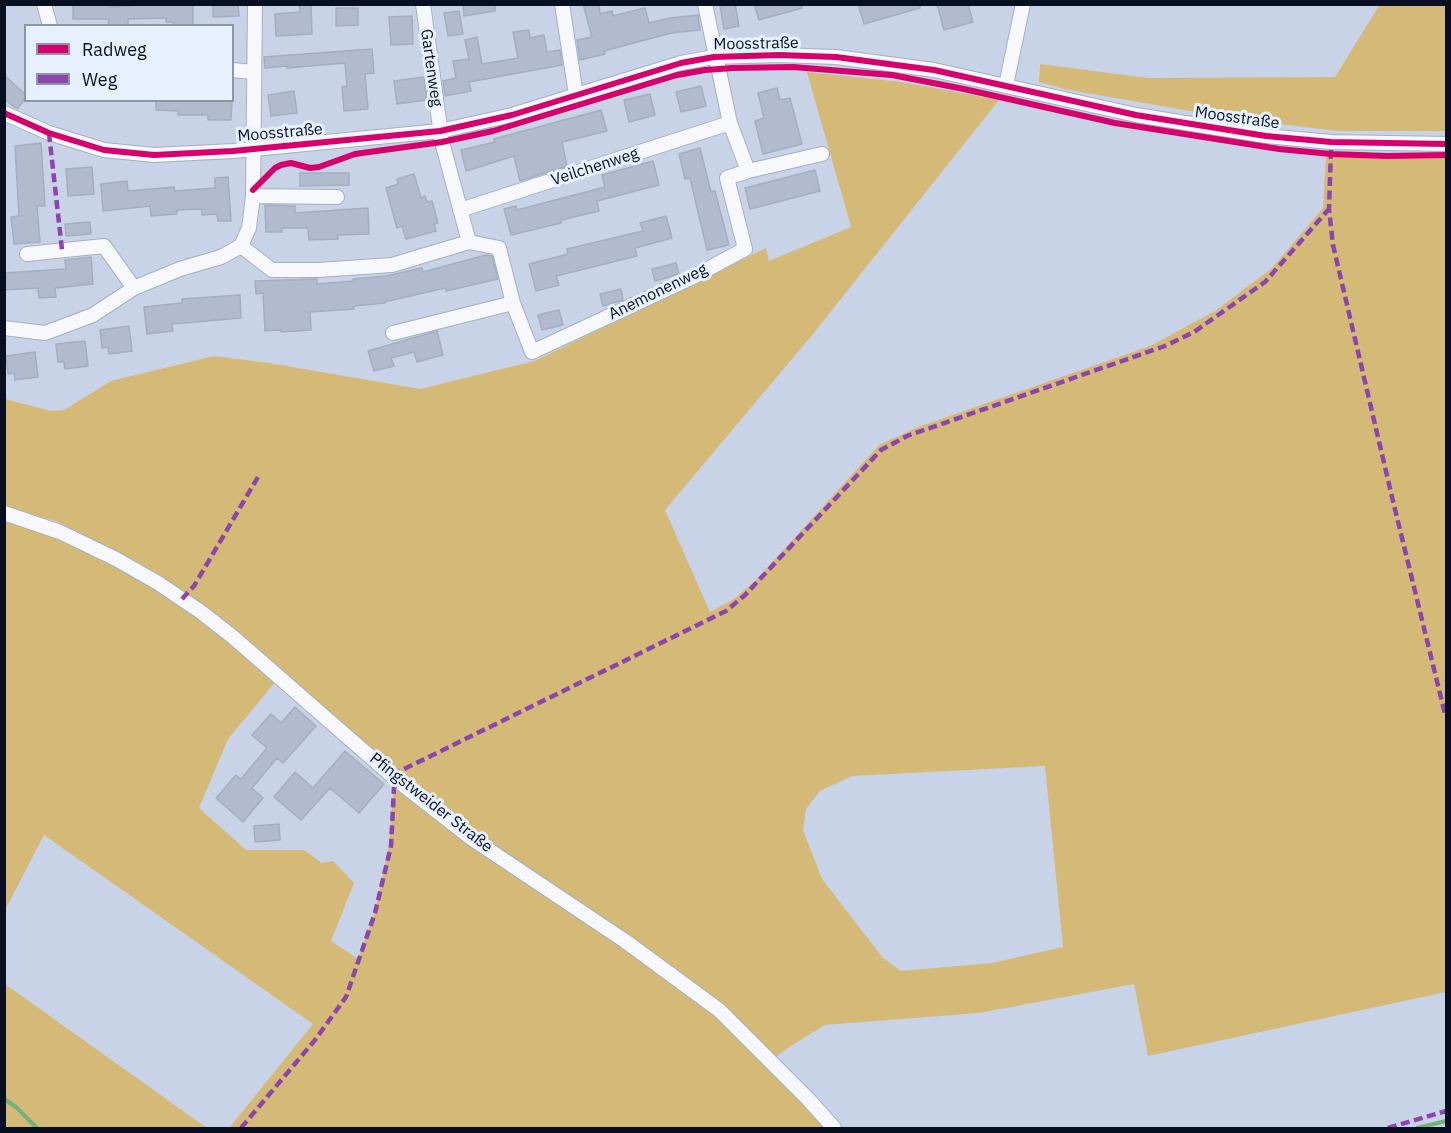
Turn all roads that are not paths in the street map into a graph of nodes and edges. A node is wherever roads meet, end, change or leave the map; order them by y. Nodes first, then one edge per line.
1 (44, 4) edge
2 (255, 4) edge
3 (423, 4) edge
4 (562, 4) edge
5 (705, 4) edge
6 (1023, 4) edge
7 (49, 24) edge
8 (714, 57) junction
9 (234, 70) edge
10 (254, 72) junction
11 (1006, 86) junction
12 (576, 96) junction
13 (6, 117) edge
14 (730, 123) junction
15 (440, 131) junction
16 (1446, 144) edge
17 (253, 149) junction
18 (822, 154) dead end
19 (748, 171) junction
20 (253, 196) junction
21 (337, 197) dead end
22 (460, 210) junction
23 (469, 242) junction
24 (241, 246) junction
25 (27, 254) dead end
26 (134, 288) junction
27 (513, 303) junction
28 (4, 328) edge
29 (393, 333) dead end
30 (4, 513) edge
31 (834, 1128) edge

1 - 7 street
2 - 10 street
3 - 15 street, Gartenweg
4 - 12 street
5 - 8 street
6 - 11 street
8 - 11 street, Moosstraße
8 - 12 street, Moosstraße
8 - 14 street
9 - 10 street
10 - 17 street
11 - 16 street, Moosstraße
12 - 15 street, Moosstraße
13 - 17 street, Moosstraße
14 - 19 street
14 - 22 street, Veilchenweg
15 - 17 street, Moosstraße
15 - 22 street
17 - 20 street
18 - 19 street, Anemonenweg
19 - 27 street, Anemonenweg
20 - 21 street
20 - 24 street
22 - 23 street
23 - 24 street, Anemonenweg
23 - 27 street, Anemonenweg
24 - 26 street
25 - 26 street
26 - 28 street
27 - 29 street
30 - 31 street, Pfingstweider Straße

